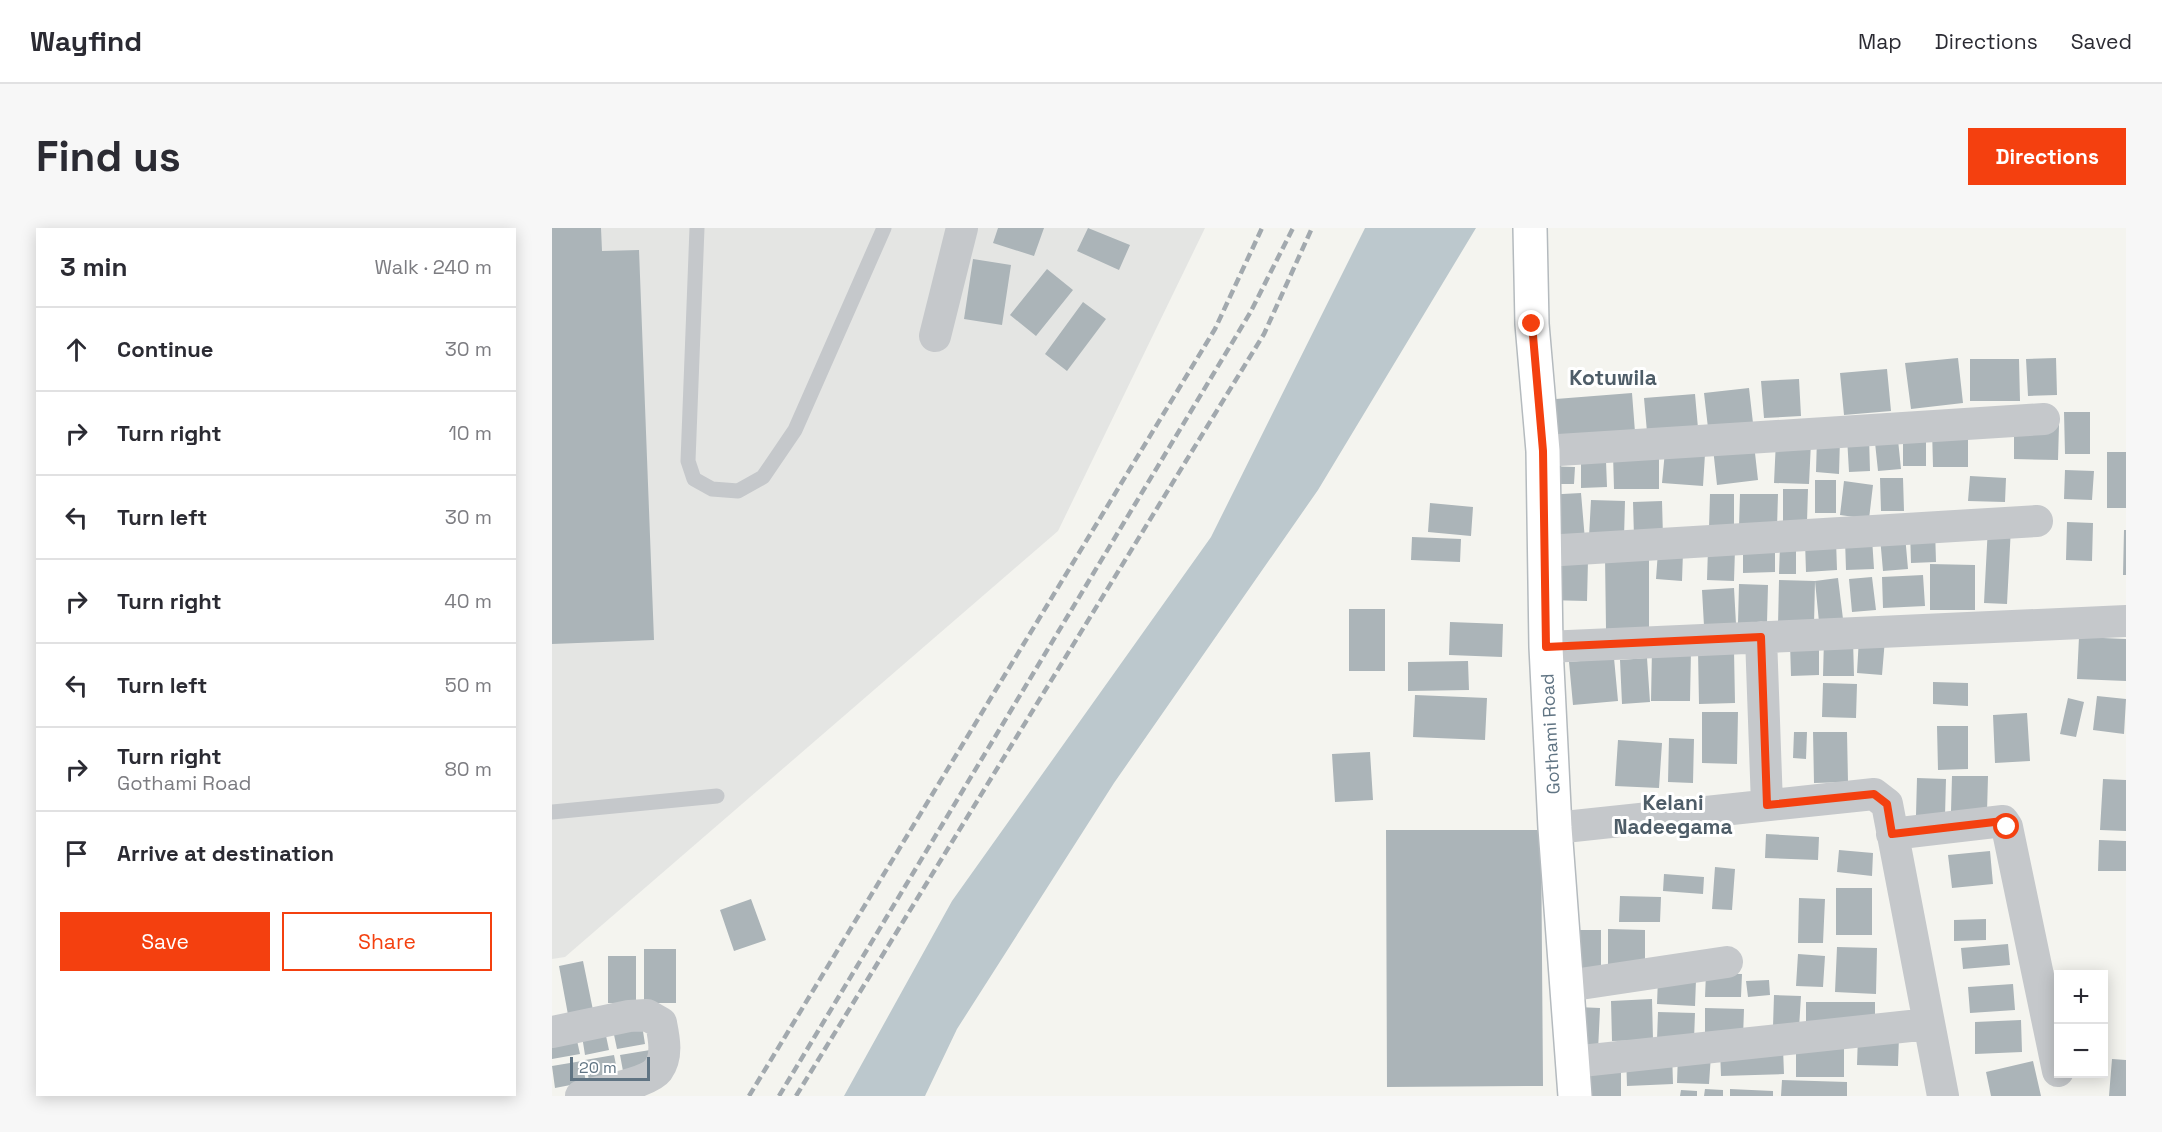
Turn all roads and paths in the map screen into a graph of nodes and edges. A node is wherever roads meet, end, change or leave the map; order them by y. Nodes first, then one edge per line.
1 (697, 228) edge
2 (884, 228) edge
3 (962, 228) edge
4 (1530, 228) edge
5 (935, 336) dead end
6 (2044, 419) dead end
7 (1543, 451) junction
8 (2037, 521) dead end
9 (1545, 551) junction
10 (2126, 621) edge
11 (1761, 637) junction
12 (1546, 647) junction
13 (717, 796) dead end
14 (1767, 805) junction
15 (552, 812) edge
16 (1555, 828) junction
17 (1892, 834) junction
18 (1727, 962) dead end
19 (1567, 986) junction
20 (1929, 1024) junction
21 (552, 1032) edge
22 (2054, 1049) edge
23 (1572, 1062) junction
24 (582, 1096) edge
25 (1575, 1096) edge
26 (1943, 1096) edge

1 - 2 lane
3 - 5 street
4 - 7 street, Gothami Road
6 - 7 street
7 - 9 street, Gothami Road
8 - 9 street
9 - 12 street, Gothami Road
10 - 11 street
11 - 12 street
11 - 14 street
12 - 16 street, Gothami Road
13 - 15 lane
14 - 16 street
14 - 17 street
16 - 19 street, Gothami Road
17 - 20 street
17 - 22 street
18 - 19 street
19 - 23 street, Gothami Road
20 - 23 street
20 - 26 street
21 - 24 street
23 - 25 street, Gothami Road

